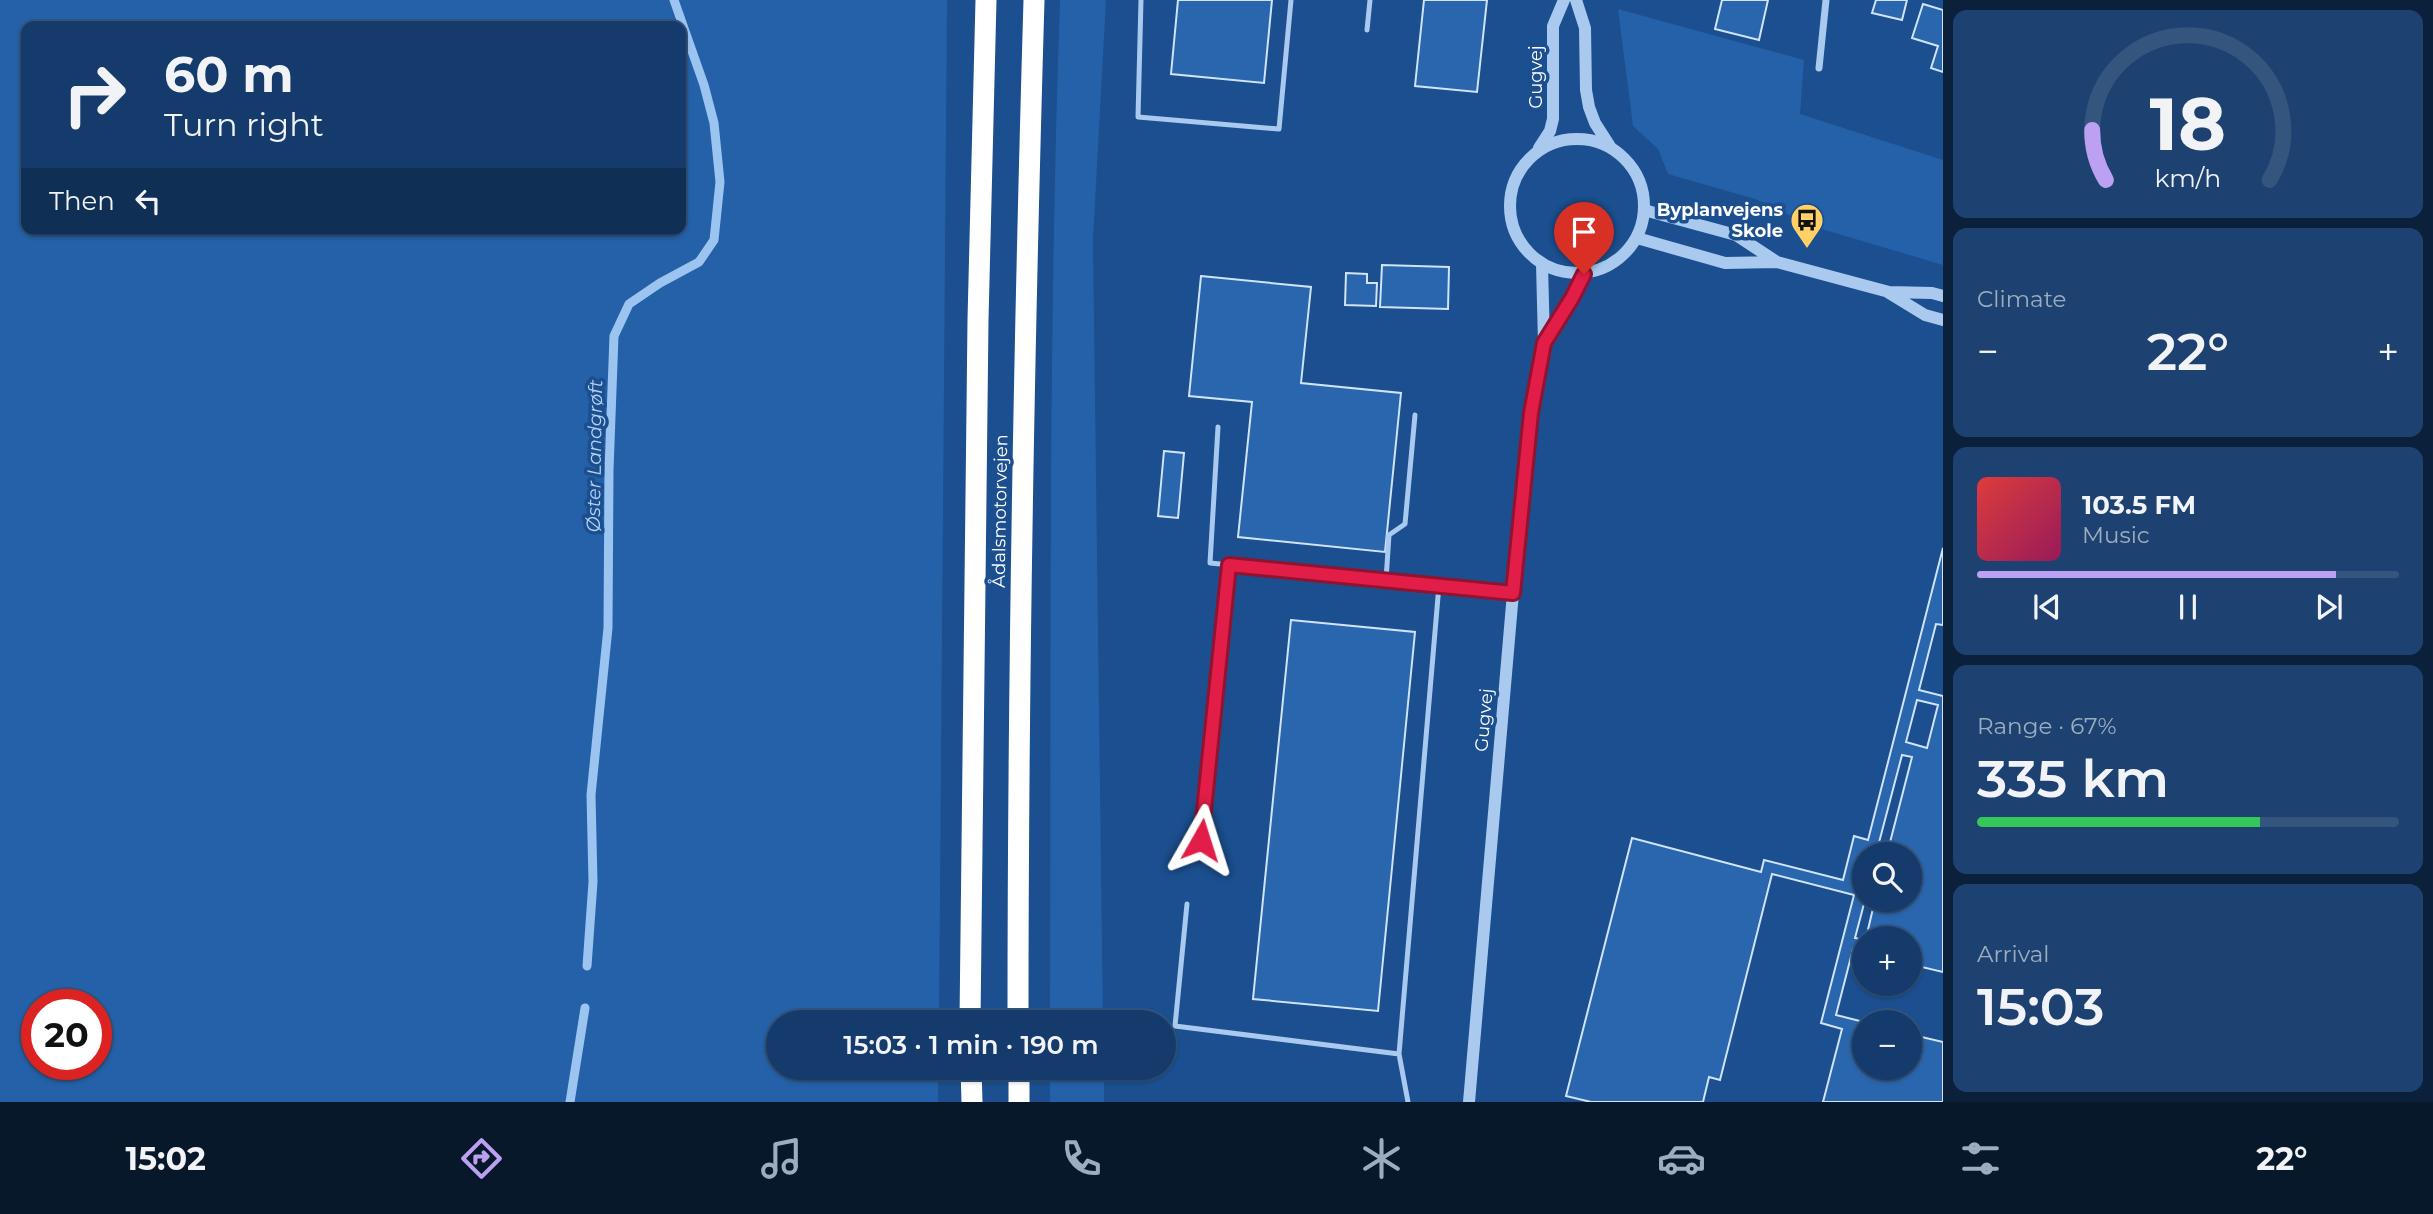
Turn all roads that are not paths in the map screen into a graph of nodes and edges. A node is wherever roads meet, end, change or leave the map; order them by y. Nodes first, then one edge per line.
1 (986, 0) edge
2 (1034, 0) edge
3 (1141, 0) edge
4 (1291, 0) edge
5 (1370, 0) edge
6 (1564, 0) edge
7 (1576, 0) edge
8 (1826, 0) edge
9 (1367, 30) dead end
10 (1819, 68) dead end
11 (1611, 148) junction
12 (1537, 152) junction
13 (1644, 209) junction
14 (1637, 238) junction
15 (1777, 262) junction
16 (1542, 264) junction
17 (1584, 274) junction
18 (1889, 292) junction
19 (1943, 296) edge
20 (1943, 320) edge
21 (1544, 343) junction
22 (1415, 415) dead end
23 (1218, 427) dead end
24 (1229, 565) junction
25 (1386, 580) junction
26 (1439, 585) junction
27 (1513, 593) junction
28 (1201, 840) dead end
29 (1187, 904) dead end
30 (970, 1010) edge
31 (1018, 1010) edge
32 (1399, 1054) junction
33 (971, 1080) edge
34 (1018, 1080) edge
35 (972, 1102) edge
36 (1018, 1102) edge
37 (1408, 1102) edge
38 (1469, 1102) edge

1 - 30 highway, Ådalsmotorvejen
2 - 31 highway, Ådalsmotorvejen
3 - 4 lane
5 - 9 lane
6 - 12 street, Gugvej
7 - 11 street
8 - 10 street
11 - 12 street
11 - 13 street
12 - 16 street
13 - 14 street
13 - 15 street
14 - 15 street
14 - 17 street
15 - 18 street
16 - 17 street
16 - 21 street, Gugvej
17 - 21 street, Gugvej
18 - 19 street
18 - 20 street
21 - 27 street, Gugvej
22 - 25 lane
23 - 24 lane
24 - 25 lane
24 - 28 lane
25 - 26 lane
26 - 27 lane
26 - 32 lane
27 - 38 street, Gugvej
29 - 32 lane
32 - 37 lane
33 - 35 highway
34 - 36 highway

